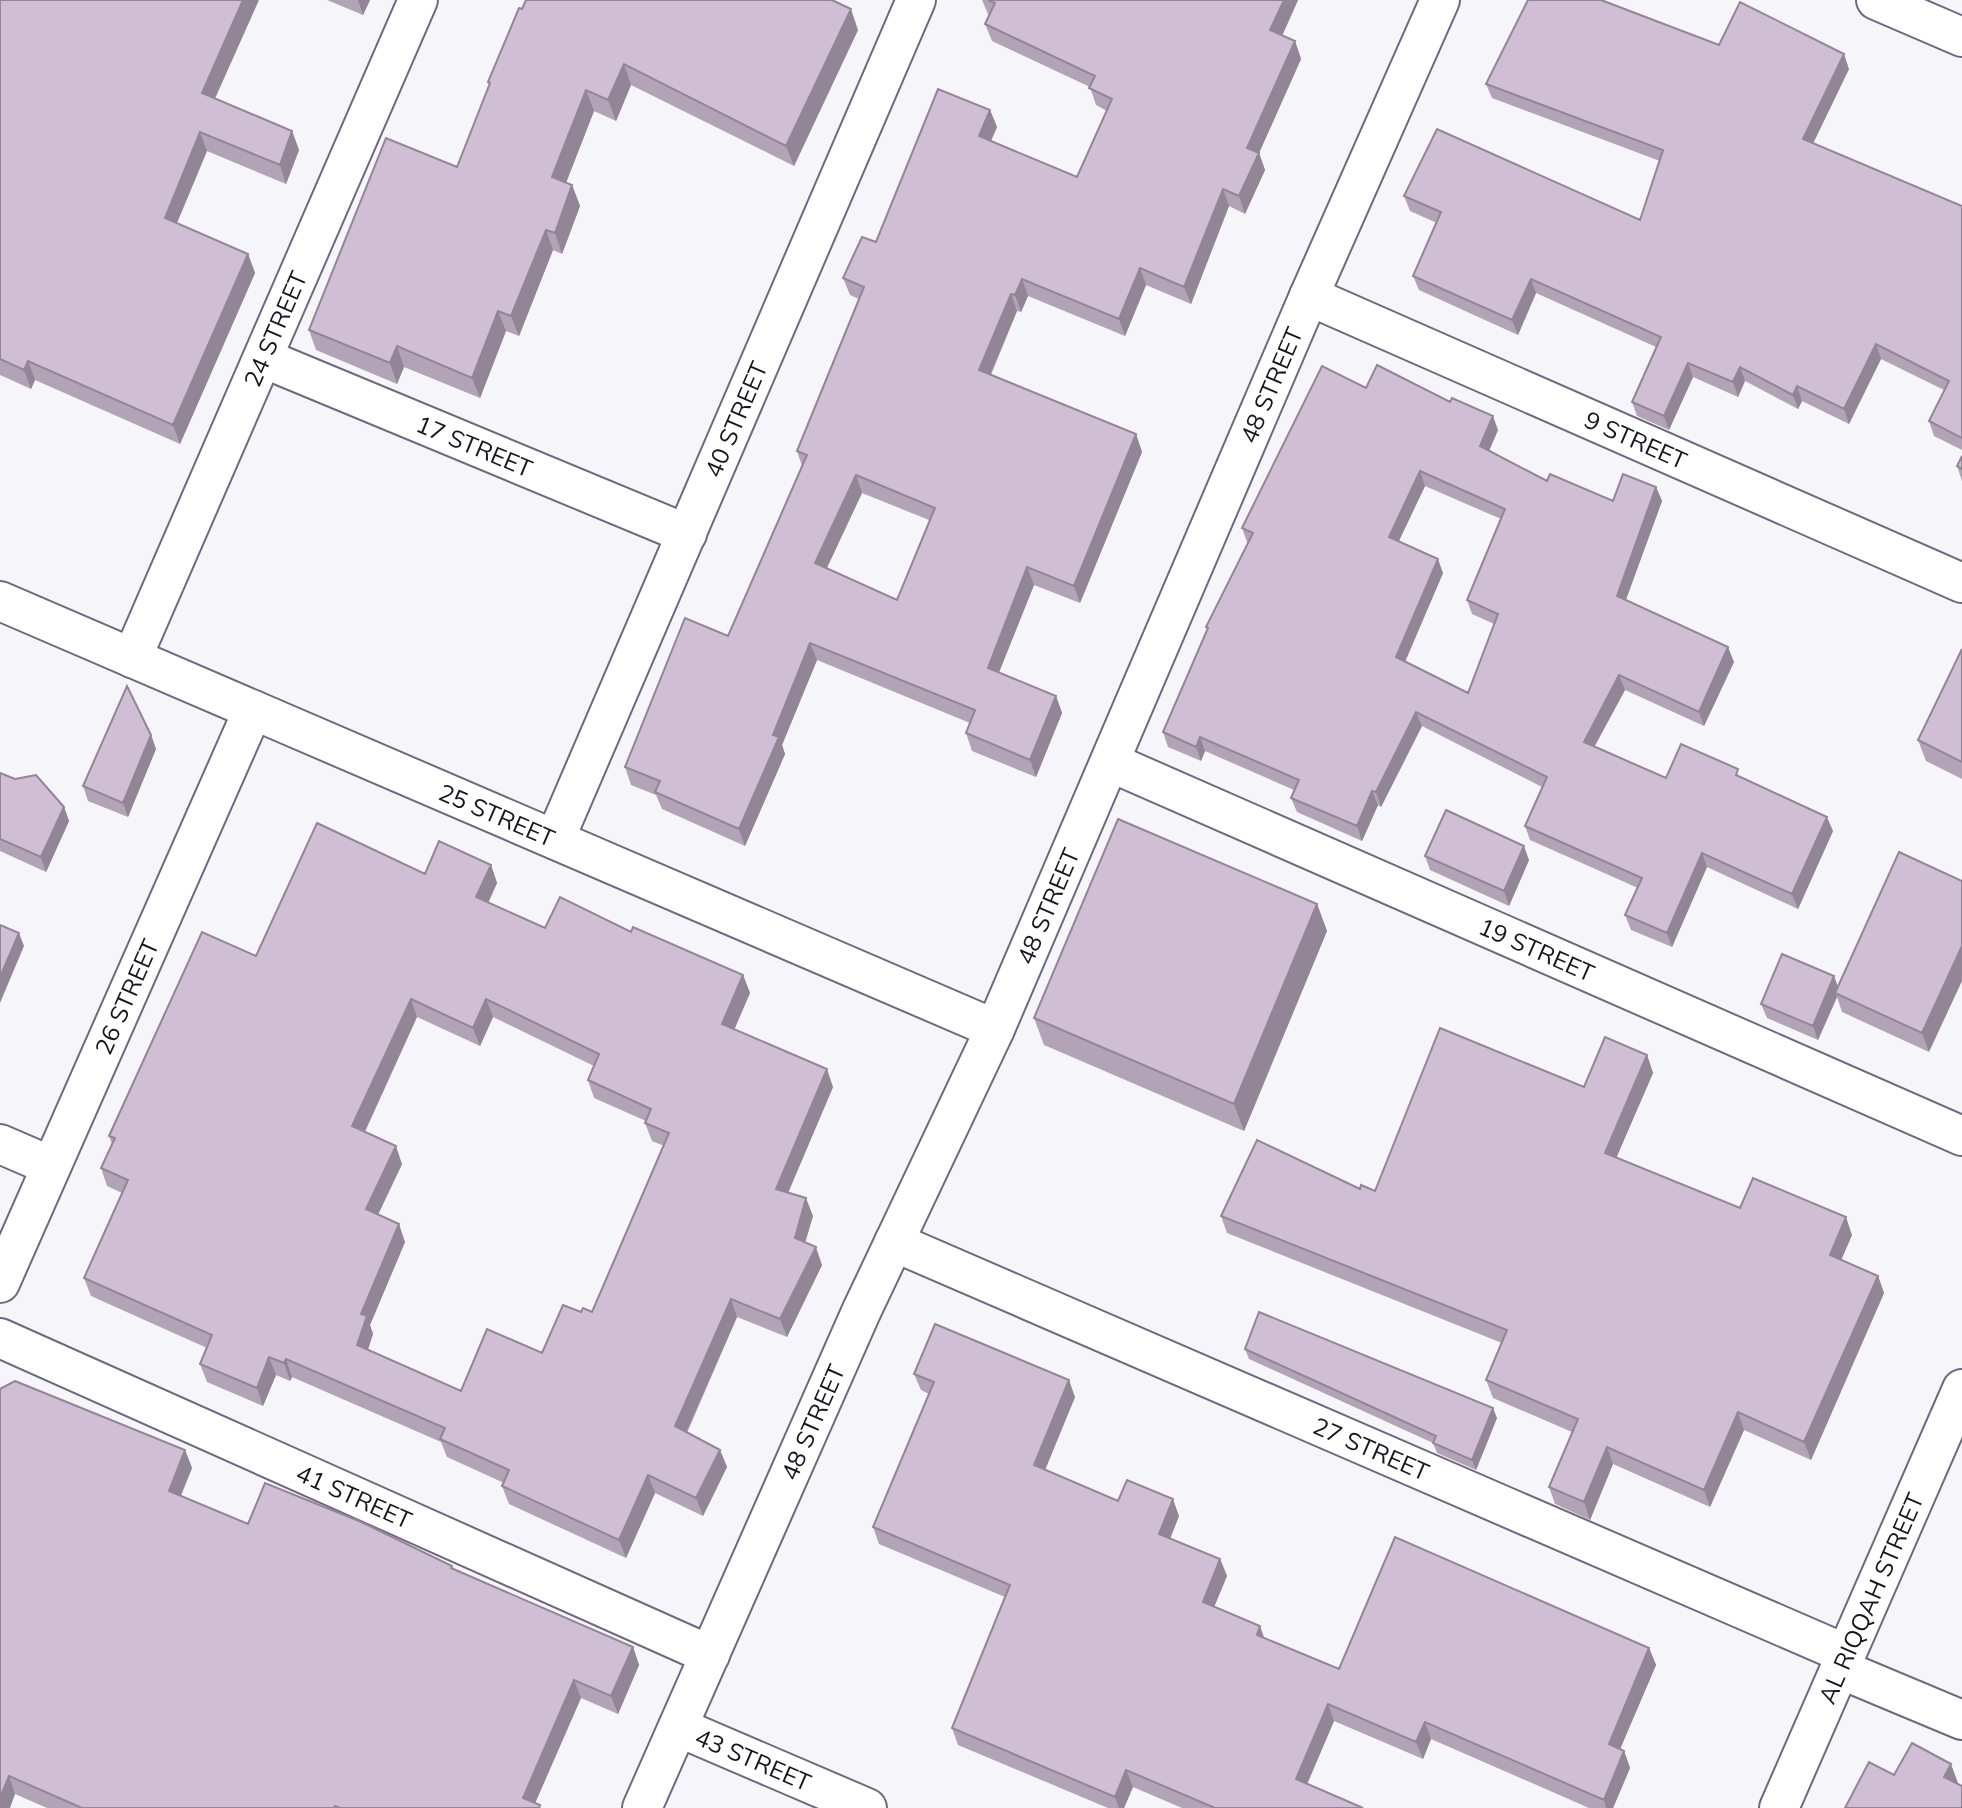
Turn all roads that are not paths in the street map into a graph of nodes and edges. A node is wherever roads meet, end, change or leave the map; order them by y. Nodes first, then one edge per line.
1 (418, 0) edge
2 (916, 0) edge
3 (1440, 0) edge
4 (1876, 0) edge
5 (1915, 8) edge
6 (1962, 37) edge
7 (1309, 296) junction
8 (263, 358) junction
9 (687, 534) junction
10 (1962, 583) edge
11 (0, 601) edge
12 (132, 658) junction
13 (253, 710) junction
14 (1110, 762) junction
15 (555, 839) junction
16 (995, 1029) junction
17 (1962, 1136) edge
18 (0, 1144) edge
19 (51, 1166) junction
20 (894, 1242) junction
21 (0, 1283) edge
22 (0, 1338) edge
23 (1962, 1390) edge
24 (709, 1655) junction
25 (1843, 1662) junction
26 (1962, 1720) edge
27 (678, 1727) junction
28 (642, 1808) edge
29 (867, 1808) edge
30 (1779, 1808) edge

1 - 8 street, 24 STREET
2 - 9 street, 40 STREET
3 - 7 street, 48 STREET
4 - 5 street
5 - 6 street
7 - 10 street, 9 STREET
7 - 14 street, 48 STREET
8 - 9 street, 17 STREET
8 - 12 street, 24 STREET
9 - 15 street, 40 STREET
11 - 12 street, 25 STREET
12 - 13 street, 25 STREET
13 - 15 street, 25 STREET
13 - 19 street, 26 STREET
14 - 16 street, 48 STREET
14 - 17 street, 19 STREET
15 - 16 street, 25 STREET
16 - 20 street, 48 STREET
18 - 19 street
19 - 21 street, 26 STREET
20 - 24 street, 48 STREET
20 - 25 street, 27 STREET
22 - 24 street, 41 STREET
23 - 25 street, AL RIQQAH STREET
24 - 27 street, 48 STREET
25 - 26 street, 27 STREET
25 - 30 street, AL RIQQAH STREET
27 - 28 street, 48 STREET
27 - 29 street, 43 STREET

